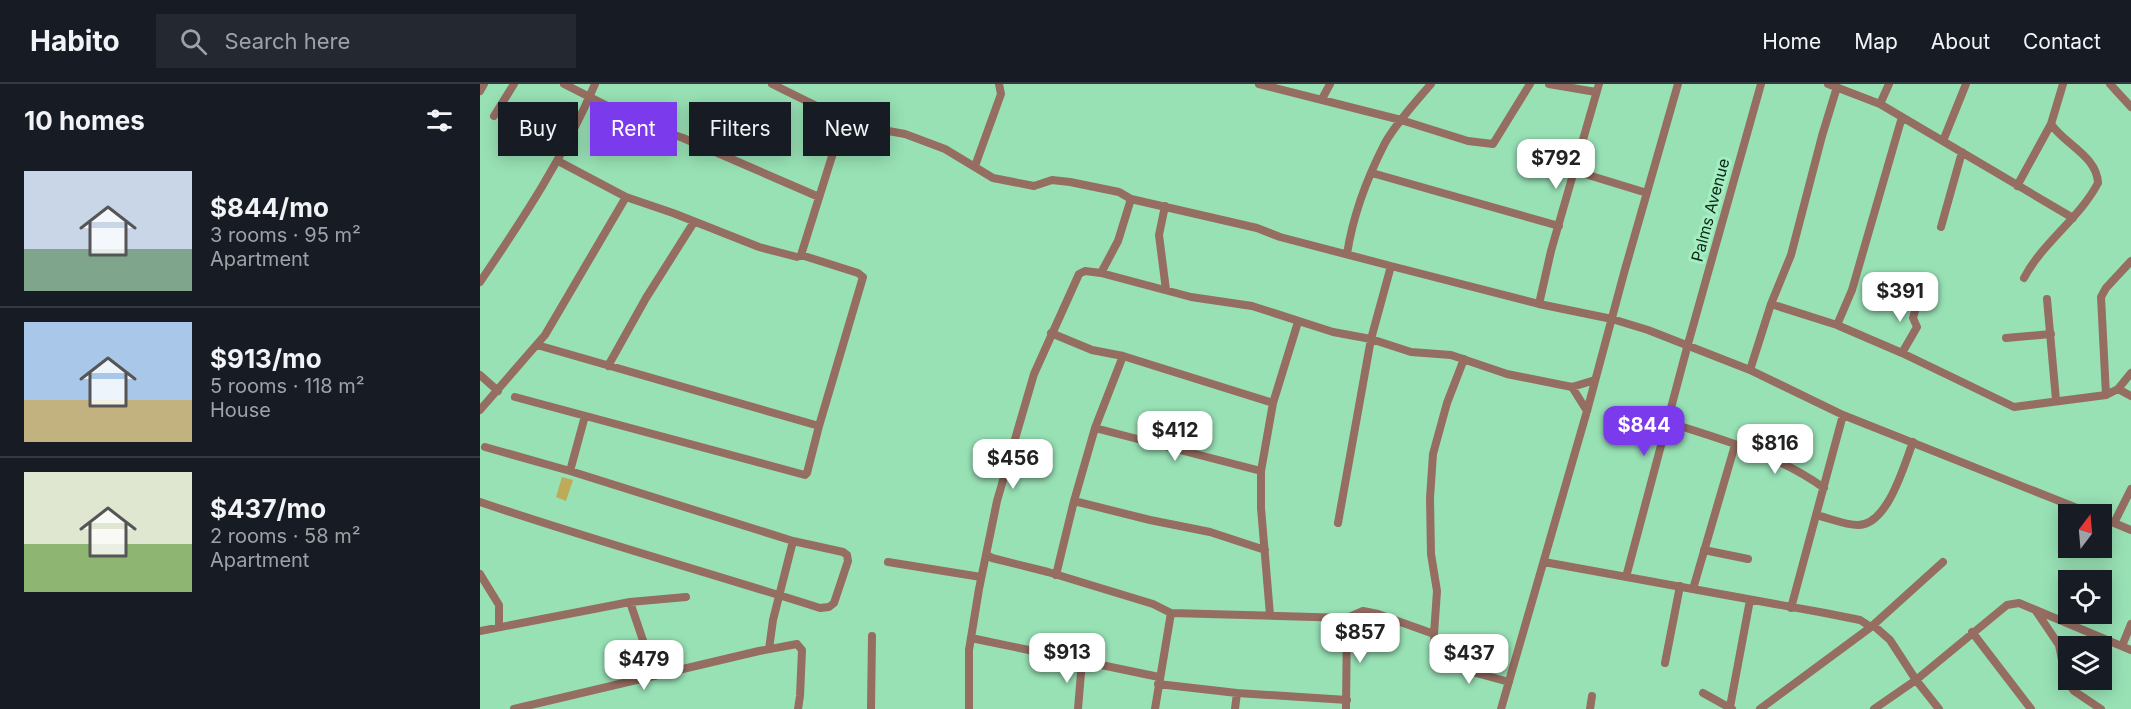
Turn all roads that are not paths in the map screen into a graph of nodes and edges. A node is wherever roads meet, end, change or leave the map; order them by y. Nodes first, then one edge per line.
1 (484, 84) edge
2 (514, 84) edge
3 (564, 84) edge
4 (595, 84) edge
5 (772, 84) edge
6 (999, 84) edge
7 (1259, 84) edge
8 (1330, 84) edge
9 (1431, 84) edge
10 (1530, 84) edge
11 (1549, 84) edge
12 (1678, 84) edge
13 (1761, 84) edge
14 (1889, 84) edge
15 (1966, 84) edge
16 (2063, 84) edge
17 (2110, 84) edge
18 (1833, 86) edge
19 (1597, 88) edge
20 (480, 91) edge
21 (589, 98) junction
22 (1322, 99) junction
23 (810, 102) edge
24 (1880, 104) junction
25 (2131, 107) edge
26 (494, 116) dead end
27 (1902, 117) junction
28 (1401, 120) junction
29 (2051, 124) junction
30 (890, 131) edge
31 (1943, 141) junction
32 (1962, 152) junction
33 (832, 156) edge
34 (558, 161) junction
35 (975, 166) junction
36 (1575, 171) junction
37 (1372, 173) junction
38 (2017, 186) junction
39 (1647, 193) junction
40 (819, 197) junction
41 (626, 198) junction
42 (1131, 199) junction
43 (1164, 206) junction
44 (2073, 218) junction
45 (694, 222) junction
46 (1559, 226) junction
47 (1941, 227) dead end
48 (1347, 254) junction
49 (801, 255) junction
50 (2131, 261) edge
51 (1391, 266) junction
52 (1101, 273) junction
53 (2024, 278) dead end
54 (480, 282) edge
55 (1166, 290) junction
56 (2047, 299) dead end
57 (1918, 300) dead end
58 (1539, 304) junction
59 (1771, 304) junction
60 (1612, 319) junction
61 (1298, 322) junction
62 (1837, 325) junction
63 (1051, 333) junction
64 (2051, 334) junction
65 (2006, 338) dead end
66 (1371, 339) junction
67 (1688, 344) junction
68 (537, 345) junction
69 (1902, 352) junction
70 (1123, 356) junction
71 (1464, 359) junction
72 (608, 366) junction
73 (1750, 370) junction
74 (2131, 373) edge
75 (480, 375) edge
76 (1595, 381) junction
77 (1572, 387) junction
78 (2118, 389) junction
79 (498, 391) junction
80 (2106, 395) junction
81 (2131, 396) edge
82 (515, 398) dead end
83 (2056, 400) junction
84 (1273, 403) junction
85 (480, 410) edge
86 (1587, 411) junction
87 (1844, 415) junction
88 (585, 416) junction
89 (1667, 422) junction
90 (819, 426) junction
91 (1095, 428) junction
92 (1913, 442) junction
93 (1735, 445) junction
94 (486, 447) dead end
95 (570, 471) junction
96 (1261, 471) junction
97 (1824, 488) junction
98 (2131, 489) edge
99 (1074, 501) junction
100 (480, 502) edge
101 (2067, 504) edge
102 (1816, 515) junction
103 (1338, 523) dead end
104 (2114, 524) joint
105 (2131, 530) edge
106 (793, 541) junction
107 (1265, 550) junction
108 (1704, 550) junction
109 (987, 555) junction
110 (1748, 559) dead end
111 (888, 562) dead end
112 (1544, 562) junction
113 (1943, 562) dead end
114 (480, 574) edge
115 (1056, 575) junction
116 (1626, 577) junction
117 (981, 578) junction
118 (1680, 586) junction
119 (1693, 589) junction
120 (780, 595) junction
121 (686, 597) dead end
122 (1750, 600) junction
123 (630, 602) junction
124 (1791, 608) junction
125 (2035, 610) junction
126 (1171, 613) junction
127 (1270, 615) junction
128 (1347, 618) junction
129 (2131, 624) edge
130 (499, 627) junction
131 (1871, 627) junction
132 (480, 631) edge
133 (1972, 632) junction
134 (1434, 634) junction
135 (872, 636) dead end
136 (971, 638) junction
137 (2127, 648) edge
138 (769, 649) junction
139 (1082, 661) junction
140 (1665, 663) dead end
141 (655, 676) junction
142 (1159, 680) junction
143 (1916, 680) junction
144 (1509, 682) junction
145 (1237, 693) junction
146 (1703, 693) dead end
147 (1592, 696) dead end
148 (1347, 704) edge
149 (1731, 708) edge
150 (514, 709) edge
151 (798, 709) edge
152 (871, 709) edge
153 (969, 709) edge
154 (1078, 709) edge
155 (1155, 709) edge
156 (1235, 709) edge
157 (1501, 709) edge
158 (1590, 709) edge
159 (1760, 709) edge
160 (1874, 709) edge
161 (1939, 709) edge
162 (2031, 709) edge
163 (2101, 709) edge

1 - 20 street
2 - 26 street
3 - 21 street
4 - 21 street
5 - 23 street
6 - 35 street
7 - 22 street
8 - 22 street
9 - 28 street
10 - 28 street
11 - 19 street
12 - 39 street
13 - 67 street, Palms Avenue
14 - 24 street
15 - 31 street
16 - 29 street
17 - 25 street
18 - 24 street
18 - 59 street
19 - 36 street
21 - 34 street
21 - 40 street
22 - 28 street
24 - 27 street
27 - 31 street
27 - 62 street
28 - 37 street
29 - 38 street
29 - 44 street
30 - 35 street
31 - 32 street
32 - 38 street
32 - 47 street
33 - 40 street
34 - 41 street
34 - 54 street
35 - 42 street
36 - 39 street
36 - 46 street
37 - 46 street
37 - 48 street
38 - 44 street
39 - 60 street
40 - 49 street
41 - 45 street
41 - 68 street
42 - 43 street
42 - 52 street
43 - 48 street
43 - 55 street
44 - 53 street
45 - 49 street
45 - 72 street
46 - 58 street
48 - 51 street
49 - 90 street
50 - 80 street
51 - 58 street
51 - 66 street
52 - 55 street
52 - 63 street
55 - 61 street
56 - 64 street
57 - 69 street
58 - 60 street
59 - 62 street
59 - 73 street
60 - 67 street
60 - 76 street
61 - 66 street
61 - 84 street
62 - 69 street
63 - 70 street
63 - 109 street
64 - 65 street
64 - 83 street
66 - 71 street
66 - 103 street
67 - 73 street
67 - 89 street, Palms Avenue
68 - 72 street
68 - 79 street
69 - 83 street
70 - 84 street
70 - 91 street
71 - 77 street
71 - 134 street
72 - 90 street
73 - 87 street
74 - 78 street
75 - 79 street
76 - 77 street
76 - 86 street
77 - 86 street
78 - 80 street
78 - 81 street
79 - 85 street
80 - 83 street
82 - 88 street
84 - 96 street
86 - 112 street
87 - 92 street
87 - 97 street
88 - 90 street
88 - 95 street
89 - 93 street
89 - 116 street, Palms Avenue
91 - 96 street
91 - 99 street
92 - 101 street
92 - 102 street
93 - 97 street
93 - 108 street
94 - 95 street
95 - 106 street
96 - 107 street
97 - 102 street
98 - 104 street
99 - 107 street
99 - 115 street
100 - 120 street
102 - 124 street
104 - 105 street
106 - 120 street
106 - 120 street
107 - 127 street
108 - 110 street
108 - 119 street
109 - 115 street
109 - 117 street
111 - 117 street
112 - 116 street
112 - 144 street
113 - 131 street
114 - 130 street
115 - 126 street
116 - 118 street
117 - 136 street
118 - 119 street
118 - 140 street
119 - 122 street
120 - 138 street
121 - 123 street
122 - 124 street
122 - 149 street
123 - 130 street
123 - 141 street
124 - 131 street
125 - 133 street
125 - 137 street
125 - 163 street
126 - 127 street
126 - 142 street
127 - 128 street
128 - 134 street
128 - 148 street
129 - 137 street
130 - 132 street
131 - 143 street
131 - 159 street
133 - 143 street
133 - 162 street
134 - 144 street
135 - 152 street
136 - 139 street
136 - 153 street
138 - 141 street
138 - 151 street
139 - 142 street
139 - 154 street
141 - 150 street
142 - 145 street
142 - 155 street
143 - 160 street
143 - 161 street
144 - 157 street
145 - 148 street
145 - 156 street
146 - 149 street
147 - 158 street

